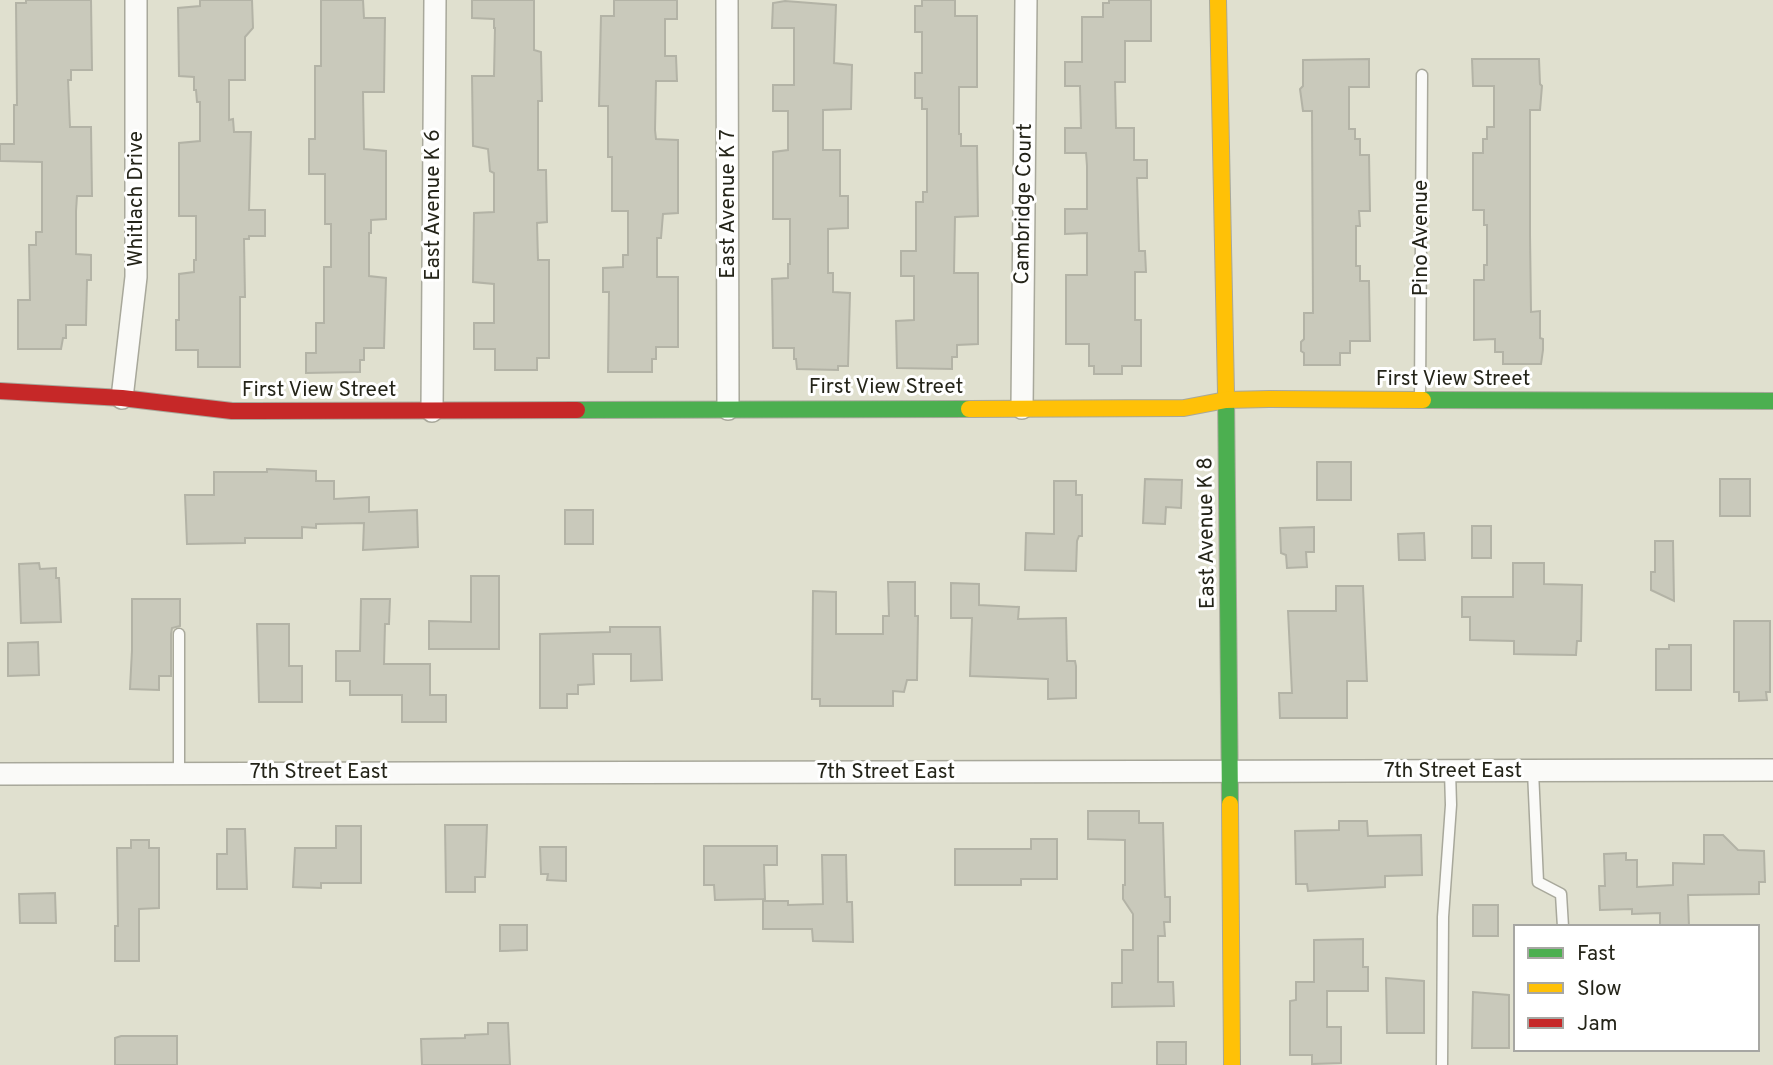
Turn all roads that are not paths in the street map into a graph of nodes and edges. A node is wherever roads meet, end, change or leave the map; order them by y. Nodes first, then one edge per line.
1 (136, 0) edge
2 (435, 0) edge
3 (727, 0) edge
4 (1026, 0) edge
5 (1217, 0) edge
6 (1422, 75) dead end
7 (0, 391) edge
8 (122, 398) junction
9 (1226, 400) junction
10 (1420, 400) junction
11 (1773, 401) edge
12 (1022, 408) junction
13 (728, 409) junction
14 (432, 411) junction
15 (178, 634) dead end
16 (1773, 770) edge
17 (1231, 771) junction
18 (1450, 771) junction
19 (1533, 771) junction
20 (179, 773) junction
21 (0, 774) edge
22 (1563, 925) edge
23 (1232, 1065) edge
24 (1442, 1065) edge

1 - 8 street, Whitlach Drive
2 - 14 street, East Avenue K 6
3 - 13 street, East Avenue K 7
4 - 12 street, Cambridge Court
5 - 9 street, East Avenue K 8
6 - 10 lane, Pino Avenue
7 - 8 street, First View Street
8 - 14 street, First View Street
9 - 10 street, First View Street
9 - 12 street, First View Street
9 - 17 street, East Avenue K 8
10 - 11 street, First View Street
12 - 13 street, First View Street
13 - 14 street, First View Street
15 - 20 lane
16 - 19 street, 7th Street East
17 - 18 street, 7th Street East
17 - 20 street, 7th Street East
17 - 23 street, East Avenue K 8
18 - 19 street, 7th Street East
18 - 24 lane
19 - 22 lane
20 - 21 street, 7th Street East

